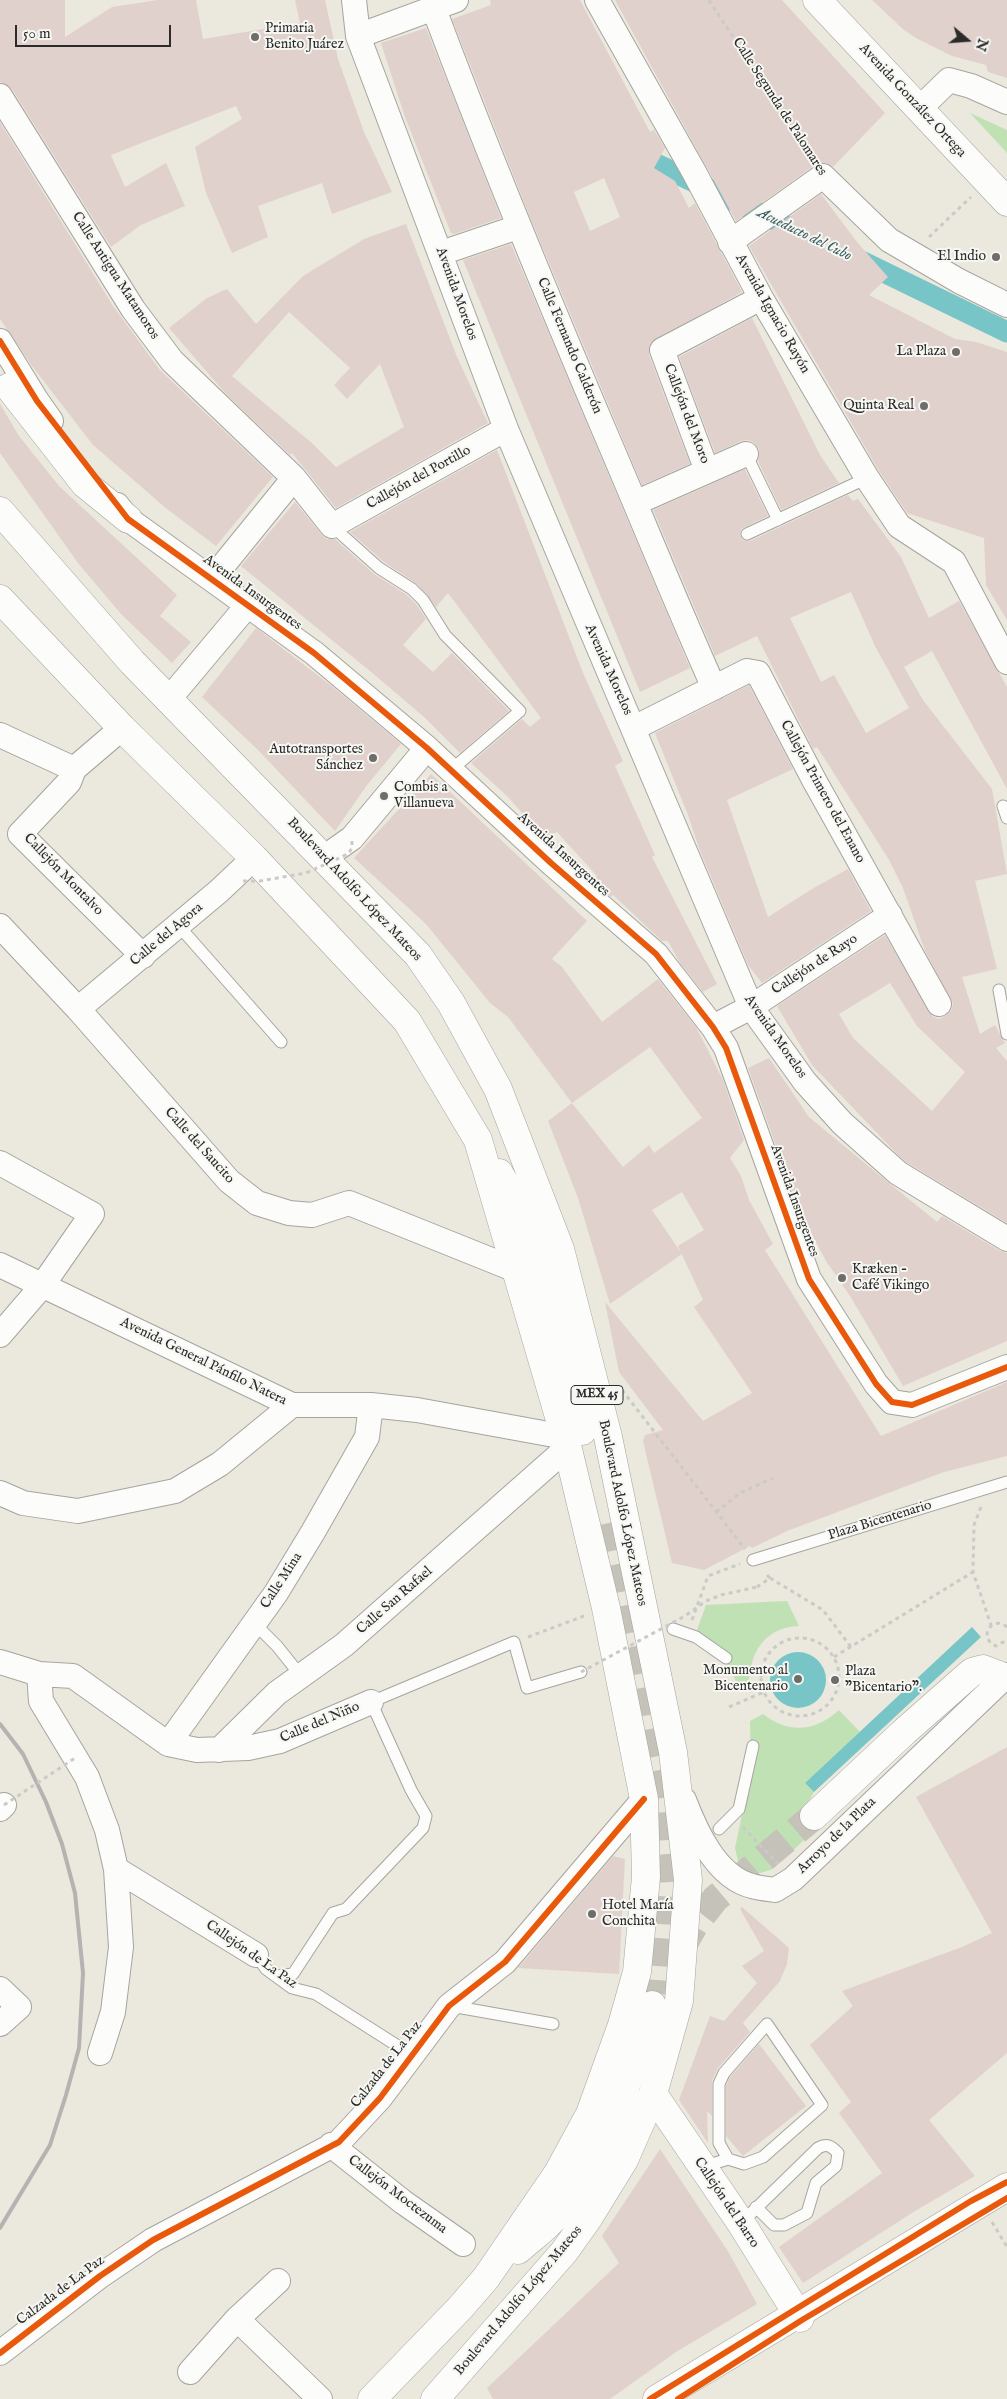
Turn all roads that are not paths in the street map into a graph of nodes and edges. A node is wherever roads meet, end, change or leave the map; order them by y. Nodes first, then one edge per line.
1 (354, 0) edge
2 (456, 0) edge
3 (597, 0) edge
4 (817, 0) edge
5 (842, 0) edge
6 (434, 5) edge
7 (358, 36) junction
8 (0, 96) edge
9 (1007, 102) edge
10 (926, 103) junction
11 (998, 179) edge
12 (1007, 202) edge
13 (518, 227) junction
14 (730, 242) junction
15 (441, 253) junction
16 (761, 298) junction
17 (1007, 305) edge
18 (0, 341) edge
19 (9, 387) dead end
20 (506, 429) junction
21 (746, 454) joint
22 (707, 471) junction
23 (294, 478) junction
24 (867, 478) junction
25 (635, 503) junction
26 (0, 511) edge
27 (128, 519) junction
28 (778, 520) junction
29 (332, 526) junction
30 (747, 534) dead end
31 (212, 580) junction
32 (0, 599) edge
33 (247, 606) junction
34 (1007, 662) edge
35 (714, 688) junction
36 (169, 699) junction
37 (122, 728) junction
38 (634, 728) junction
39 (0, 735) edge
40 (427, 748) junction
41 (74, 769) junction
42 (451, 770) junction
43 (1003, 806) dead end
44 (1007, 818) edge
45 (325, 858) junction
46 (248, 869) junction
47 (890, 915) junction
48 (178, 925) junction
49 (0, 926) edge
50 (143, 956) junction
51 (999, 990) dead end
52 (940, 1004) dead end
53 (751, 1007) junction
54 (78, 1009) junction
55 (713, 1027) junction
56 (1007, 1034) edge
57 (281, 1042) dead end
58 (478, 1140) junction
59 (0, 1163) edge
60 (1007, 1239) edge
61 (0, 1265) edge
62 (516, 1270) junction
63 (42, 1286) junction
64 (0, 1335) edge
65 (1007, 1367) edge
66 (292, 1405) junction
67 (371, 1405) junction
68 (566, 1442) junction
69 (1007, 1482) edge
70 (0, 1493) edge
71 (604, 1524) tunnel mouth
72 (752, 1560) road end
73 (254, 1624) junction
74 (673, 1629) dead end
75 (726, 1658) dead end
76 (0, 1662) edge
77 (581, 1672) road end
78 (39, 1674) junction
79 (301, 1676) junction
80 (1006, 1676) edge
81 (371, 1702) junction
82 (168, 1744) junction
83 (753, 1746) dead end
84 (219, 1750) junction
85 (678, 1786) junction
86 (644, 1799) junction
87 (814, 1816) tunnel mouth
88 (719, 1829) dead end
89 (116, 1869) junction
90 (256, 1955) joint
91 (276, 1976) junction
92 (0, 1989) edge
93 (652, 2005) tunnel mouth
94 (449, 2006) junction
95 (0, 2024) edge
96 (553, 2024) dead end
97 (100, 2053) dead end
98 (412, 2055) junction
99 (653, 2094) junction
100 (331, 2145) junction
101 (716, 2163) junction
102 (1007, 2186) edge
103 (1007, 2194) edge
104 (748, 2215) junction
105 (463, 2244) dead end
106 (486, 2278) junction
107 (278, 2281) dead end
108 (799, 2315) junction
109 (237, 2319) junction
110 (0, 2352) edge
111 (190, 2372) dead end
112 (320, 2399) edge
113 (372, 2399) edge
114 (435, 2399) edge
115 (657, 2399) edge
116 (671, 2399) edge

1 - 7 street, Avenida Morelos
2 - 6 street
3 - 14 street, Avenida Ignacio Rayón
4 - 10 main road, Avenida González Ortega
5 - 10 main road, Avenida González Ortega
6 - 7 street
6 - 13 street, Calle Fernando Calderón
7 - 15 street, Avenida Morelos
8 - 23 street, Calle Antigua Matamoros
9 - 10 street
10 - 11 main road, Avenida González Ortega
11 - 12 main road, Avenida González Ortega
13 - 15 street
13 - 25 street, Calle Fernando Calderón
14 - 16 street, Avenida Ignacio Rayón
14 - 17 street, Calle Segunda de Palomares
15 - 20 street, Avenida Morelos
16 - 22 street, Callejón del Moro
16 - 24 street, Avenida Ignacio Rayón
18 - 27 street, Avenida Insurgentes
19 - 27 main road
20 - 29 street, Callejón del Portillo
20 - 38 street, Avenida Morelos
21 - 22 street
21 - 28 lane
22 - 25 street
23 - 29 street, Calle Antigua Matamoros
23 - 31 street
24 - 28 lane
24 - 34 street, Avenida Ignacio Rayón
25 - 35 street, Calle Fernando Calderón
26 - 36 main road, Boulevard Adolfo López Mateos / MEX 45
27 - 31 street, Avenida Insurgentes
28 - 30 lane
29 - 42 lane
31 - 33 street, Avenida Insurgentes
32 - 37 main road, MEX 45
33 - 36 street
33 - 40 street, Avenida Insurgentes
35 - 38 street
35 - 47 street, Callejón Primero del Enano
36 - 45 main road, Boulevard Adolfo López Mateos / MEX 45
37 - 41 street, Callejón Montalvo
37 - 46 main road, MEX 45
38 - 53 street, Avenida Morelos
39 - 41 street
40 - 42 street, Avenida Insurgentes
40 - 45 street
41 - 50 street, Callejón Montalvo
42 - 55 street, Avenida Insurgentes
43 - 44 lane
45 - 85 main road, Boulevard Adolfo López Mateos / MEX 45
46 - 48 street, Calle del Agora
46 - 58 main road, MEX 45
47 - 52 street, Callejón Primero del Enano
47 - 53 street, Callejón de Rayo
48 - 50 street, Calle del Agora
48 - 57 lane
49 - 54 street, Calle del Saucito
50 - 54 street, Calle del Agora
51 - 56 lane
53 - 55 street, Callejón de Rayo
53 - 60 street, Avenida Morelos
54 - 62 street, Calle del Saucito
55 - 65 street, Avenida Insurgentes
58 - 62 main road, MEX 45
58 - 71 main road
59 - 63 street
61 - 63 street, Avenida General Pánfilo Natera
62 - 68 main road, MEX 45
63 - 64 street
63 - 66 street, Avenida General Pánfilo Natera
66 - 67 street, Avenida General Pánfilo Natera
66 - 70 street
67 - 68 street, Avenida General Pánfilo Natera
67 - 73 street, Calle Mina
68 - 79 street, Calle San Rafael
68 - 86 main road, MEX 45
69 - 72 lane, Plaza Bicentenario
73 - 79 lane
73 - 82 street, Calle Mina
74 - 75 lane
76 - 78 street, Calle del Niño
77 - 81 lane, Calle del Niño
78 - 82 street, Calle del Niño
78 - 89 street
79 - 84 street, Calle San Rafael
80 - 85 street, Arroyo de la Plata
80 - 87 main road
81 - 84 street, Calle del Niño
81 - 91 lane
82 - 84 street, Calle del Niño
83 - 88 lane
85 - 99 main road, Boulevard Adolfo López Mateos / MEX 45
86 - 94 street, Calzada de La Paz
86 - 106 main road, MEX 45
89 - 90 street, Callejón de La Paz
89 - 97 street
90 - 91 lane, Callejón de La Paz
91 - 98 lane, Callejón de La Paz
92 - 95 street
93 - 106 main road
94 - 96 lane
94 - 98 street, Calzada de La Paz
98 - 100 street, Calzada de La Paz
99 - 101 main road, Callejón del Barro
99 - 114 main road, Boulevard Adolfo López Mateos / MEX 45
100 - 105 street, Callejón Moctezuma
100 - 110 street, Calzada de La Paz
101 - 101 lane
101 - 104 main road, Callejón del Barro
102 - 108 main road
103 - 108 main road
104 - 104 lane
104 - 108 main road, Callejón del Barro
106 - 113 main road, MEX 45
107 - 109 street
108 - 115 main road
108 - 116 main road
109 - 111 street
109 - 112 street

